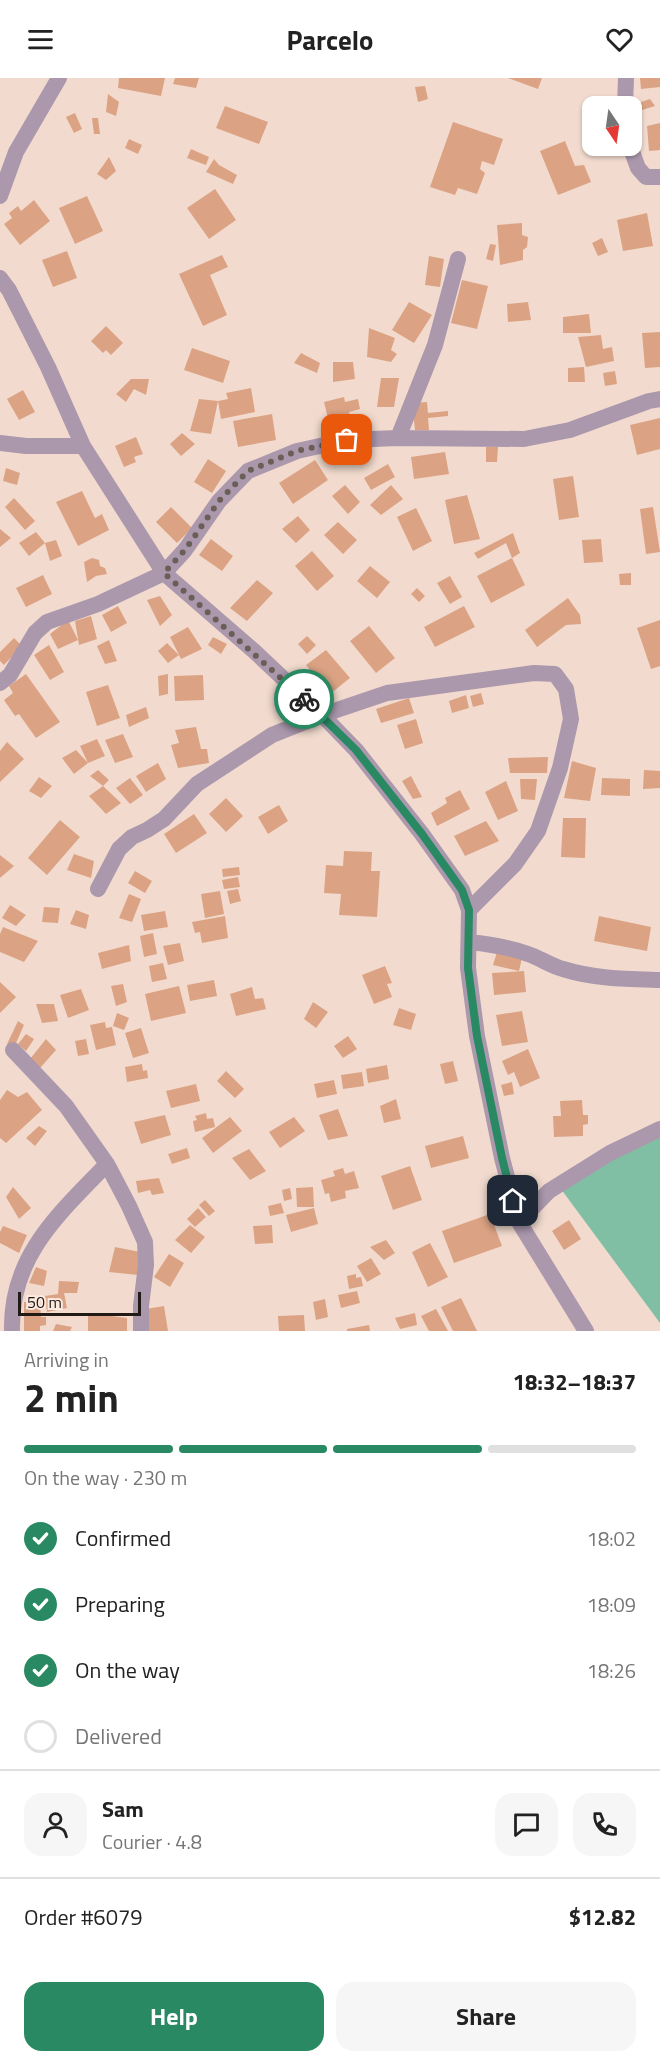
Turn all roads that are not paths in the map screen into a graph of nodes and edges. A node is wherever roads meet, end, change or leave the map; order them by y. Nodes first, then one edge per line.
1 (59, 78) edge
2 (626, 78) edge
3 (625, 96) edge
4 (634, 156) edge
5 (660, 177) edge
6 (0, 196) edge
7 (458, 260) dead end
8 (0, 278) edge
9 (660, 399) edge
10 (398, 438) junction
11 (0, 442) edge
12 (83, 446) junction
13 (164, 573) junction
14 (0, 683) edge
15 (322, 714) junction
16 (98, 889) dead end
17 (469, 910) junction
18 (469, 942) junction
19 (660, 980) edge
20 (13, 1050) dead end
21 (660, 1129) edge
22 (107, 1164) junction
23 (519, 1222) junction
24 (12, 1331) edge
25 (141, 1331) edge
26 (586, 1331) edge

1 - 6 street
2 - 3 street
4 - 5 street
7 - 10 street
8 - 12 street
9 - 10 street
10 - 13 street
11 - 12 street
12 - 13 street
13 - 14 street
13 - 15 street
15 - 16 street
15 - 17 street
15 - 17 street
17 - 18 street
18 - 19 street
18 - 23 street
20 - 22 street
21 - 23 street
22 - 24 street
22 - 25 street
23 - 26 street

